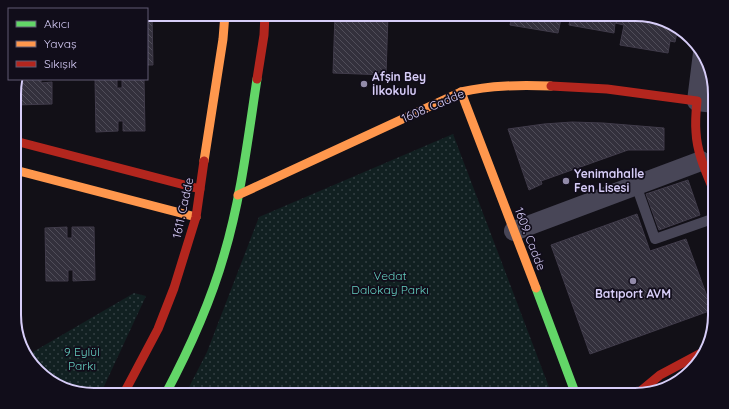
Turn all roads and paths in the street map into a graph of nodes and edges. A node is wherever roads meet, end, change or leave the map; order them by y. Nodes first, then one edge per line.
1 (224, 21) edge
2 (265, 21) edge
3 (704, 71) edge
4 (461, 92) junction
5 (706, 102) edge
6 (21, 143) edge
7 (701, 161) junction
8 (21, 172) edge
9 (708, 178) edge
10 (636, 185) junction
11 (200, 189) junction
12 (238, 195) junction
13 (196, 217) junction
14 (708, 220) edge
15 (514, 231) junction
16 (694, 357) edge
17 (645, 387) edge
18 (127, 388) edge
19 (170, 388) edge
20 (573, 388) edge

1 - 11 street, 1611. Cadde
2 - 12 street
3 - 5 street
4 - 5 street, 1608. Cadde
4 - 12 street, 1608. Cadde
4 - 15 street, 1609. Cadde
5 - 7 street
6 - 11 street
7 - 9 street
7 - 10 street
8 - 13 street
10 - 14 lane
10 - 15 street
11 - 13 street, 1611. Cadde
12 - 19 street
13 - 18 street, 1611. Cadde
15 - 20 street, 1609. Cadde
16 - 17 street

